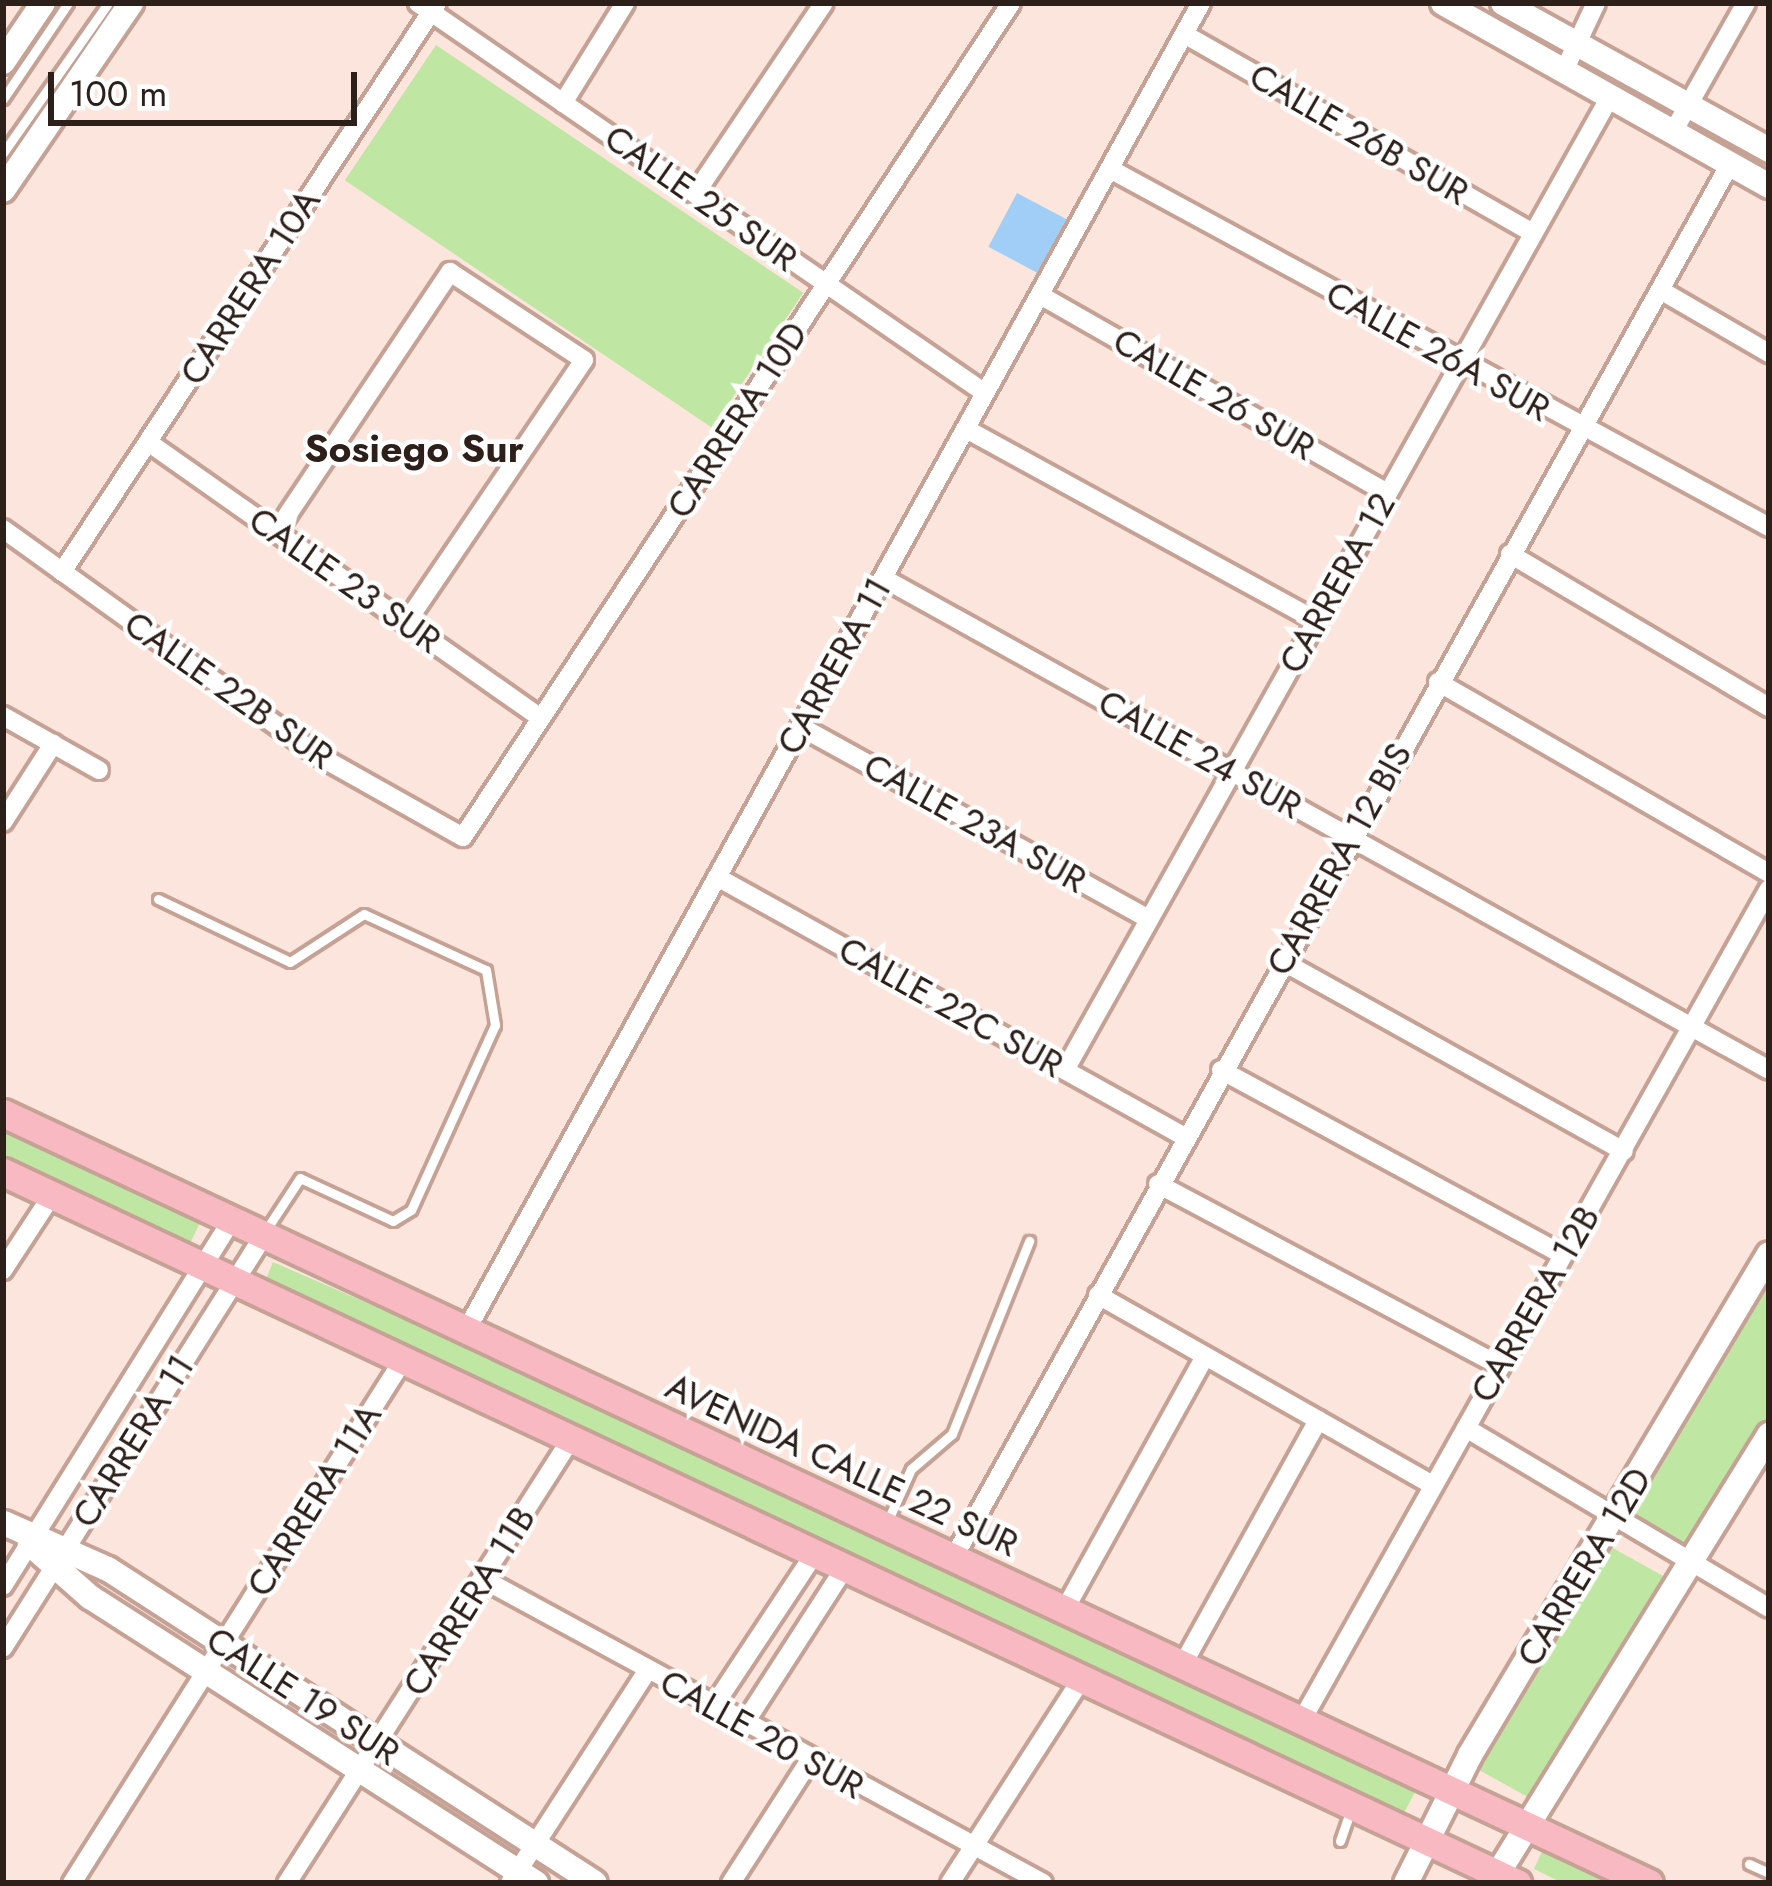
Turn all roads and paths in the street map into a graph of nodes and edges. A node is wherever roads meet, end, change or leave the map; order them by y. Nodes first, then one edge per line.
1 (43, 3) edge
2 (68, 3) edge
3 (108, 3) edge
4 (130, 3) edge
5 (626, 3) edge
6 (824, 3) edge
7 (1011, 3) edge
8 (1202, 3) edge
9 (1444, 3) edge
10 (1503, 3) edge
11 (1596, 3) edge
12 (1746, 3) edge
13 (429, 6) edge
14 (1184, 34) junction
15 (1577, 44) junction
16 (8, 45) edge
17 (1564, 71) junction
18 (1610, 97) junction
19 (3, 99) edge
20 (563, 103) junction
21 (1687, 105) junction
22 (1673, 132) junction
23 (1769, 150) edge
24 (3, 152) edge
25 (1730, 164) junction
26 (1110, 169) junction
27 (1769, 186) edge
28 (3, 190) edge
29 (695, 194) junction
30 (1533, 233) junction
31 (826, 284) junction
32 (1662, 291) junction
33 (1040, 295) junction
34 (1769, 353) edge
35 (1460, 363) junction
36 (986, 393) junction
37 (966, 428) junction
38 (1580, 430) junction
39 (148, 442) junction
40 (1388, 494) junction
41 (1769, 527) edge
42 (3, 530) edge
43 (276, 532) junction
44 (1510, 554) junction
45 (62, 572) junction
46 (883, 578) junction
47 (1316, 621) junction
48 (406, 623) junction
49 (1438, 682) junction
50 (1769, 707) edge
51 (3, 716) edge
52 (542, 718) junction
53 (801, 727) junction
54 (53, 744) junction
55 (99, 770) dead end
56 (1232, 772) junction
57 (3, 822) edge
58 (463, 837) joint
59 (1351, 838) junction
60 (1769, 873) edge
61 (718, 877) junction
62 (1769, 889) edge
63 (158, 899) dead end
64 (1149, 920) junction
65 (1282, 961) junction
66 (1694, 1029) junction
67 (1065, 1070) junction
68 (1221, 1070) junction
69 (1769, 1070) edge
70 (3, 1113) edge
71 (1185, 1137) junction
72 (1624, 1151) junction
73 (3, 1172) edge
74 (1158, 1184) junction
75 (52, 1195) junction
76 (232, 1220) junction
77 (264, 1234) junction
78 (1029, 1241) dead end
79 (1562, 1254) junction
80 (1769, 1254) edge
81 (204, 1266) junction
82 (3, 1270) edge
83 (235, 1281) junction
84 (1098, 1295) junction
85 (467, 1329) junction
86 (1205, 1356) junction
87 (403, 1360) junction
88 (1494, 1363) junction
89 (1318, 1420) junction
90 (1466, 1428) junction
91 (1769, 1435) edge
92 (571, 1439) junction
93 (1432, 1485) junction
94 (1616, 1514) junction
95 (4, 1522) edge
96 (886, 1525) junction
97 (32, 1540) junction
98 (815, 1553) junction
99 (954, 1557) junction
100 (60, 1558) junction
101 (1691, 1565) junction
102 (845, 1567) junction
103 (484, 1579) junction
104 (3, 1586) edge
105 (1769, 1608) edge
106 (1065, 1609) junction
107 (223, 1644) junction
108 (3, 1648) edge
109 (1183, 1664) junction
110 (648, 1670) junction
111 (206, 1671) junction
112 (1082, 1678) junction
113 (713, 1706) junction
114 (1302, 1720) junction
115 (744, 1724) junction
116 (379, 1744) junction
117 (810, 1760) junction
118 (361, 1771) junction
119 (1452, 1791) junction
120 (1353, 1805) junction
121 (1529, 1828) junction
122 (1427, 1840) junction
123 (1340, 1841) dead end
124 (535, 1845) junction
125 (972, 1848) junction
126 (1749, 1864) dead end
127 (1769, 1873) edge
128 (521, 1879) edge
129 (1502, 1880) edge
130 (72, 1883) edge
131 (287, 1883) edge
132 (595, 1883) edge
133 (731, 1883) edge
134 (950, 1883) edge
135 (1043, 1883) edge
136 (1406, 1883) edge
137 (1649, 1883) edge

1 - 16 street
2 - 19 lane
3 - 24 lane
4 - 28 street
5 - 20 street
6 - 29 street
7 - 31 street, CARRERA 10D
8 - 14 street, CARRERA 11
9 - 17 street
10 - 15 street
11 - 15 street
12 - 21 street
13 - 20 street, CALLE 25 SUR
13 - 39 street, CARRERA 10A
14 - 26 street, CARRERA 11
14 - 30 street, CALLE 26B SUR
15 - 17 street
15 - 21 street
17 - 18 street
18 - 22 street
18 - 30 street, CARRERA 12
20 - 29 street, CALLE 25 SUR
21 - 22 street
21 - 23 street
22 - 25 street
25 - 27 street
25 - 32 street, CARRERA 12 BIS
26 - 33 street, CARRERA 11
26 - 35 street, CALLE 26A SUR
29 - 31 street, CALLE 25 SUR
30 - 35 street, CARRERA 12
31 - 36 street, CALLE 25 SUR
31 - 52 street, CARRERA 10D
32 - 34 street
32 - 38 street, CARRERA 12 BIS
33 - 36 street, CARRERA 11
33 - 40 street, CALLE 26 SUR
35 - 38 street, CALLE 26A SUR
35 - 40 street, CARRERA 12
36 - 37 street, CARRERA 11
37 - 46 street, CARRERA 11
37 - 47 street
38 - 41 street, CALLE 26A SUR
38 - 44 street, CARRERA 12 BIS
39 - 43 street, CALLE 23 SUR
39 - 45 street, CARRERA 10A
40 - 47 street, CARRERA 12
42 - 45 street, CALLE 22B SUR
43 - 48 street, CALLE 23 SUR
43 - 48 street
44 - 49 street, CARRERA 12 BIS
44 - 50 street
45 - 58 street, CALLE 22B SUR
46 - 53 street, CARRERA 11
46 - 56 street, CALLE 24 SUR
47 - 56 street, CARRERA 12
48 - 52 street, CALLE 23 SUR
49 - 59 street, CARRERA 12 BIS
49 - 60 street
51 - 54 street
52 - 58 street, CARRERA 10D
53 - 61 street, CARRERA 11
53 - 64 street, CALLE 23A SUR
54 - 55 street
54 - 57 street
56 - 59 street, CALLE 24 SUR
56 - 64 street, CARRERA 12
59 - 65 street, CARRERA 12 BIS
59 - 66 street, CALLE 24 SUR
61 - 67 street, CALLE 22C SUR
61 - 85 street, CARRERA 11
62 - 66 street, CARRERA 12B
63 - 77 lane
64 - 67 street, CARRERA 12
65 - 68 street, CARRERA 12 BIS
65 - 72 street
66 - 69 street, CALLE 24 SUR
66 - 72 street, CARRERA 12B
67 - 71 street, CALLE 22C SUR
68 - 71 street, CARRERA 12 BIS
68 - 79 street
70 - 76 main road, AVENIDA CALLE 22 SUR
71 - 74 street, CARRERA 12 BIS
72 - 79 street, CARRERA 12B
73 - 75 main road
74 - 84 street, CARRERA 12 BIS
74 - 88 street
75 - 81 main road
75 - 82 street
76 - 77 main road, AVENIDA CALLE 22 SUR
76 - 81 street, CARRERA 11
77 - 83 street, CARRERA 11
77 - 85 main road, AVENIDA CALLE 22 SUR
78 - 96 lane
79 - 88 street, CARRERA 12B
80 - 94 street, CARRERA 12D
81 - 83 main road
81 - 97 street, CARRERA 11
83 - 87 main road
83 - 100 street, CARRERA 11
84 - 86 street
84 - 99 street, CARRERA 12 BIS
85 - 96 main road, AVENIDA CALLE 22 SUR
86 - 89 street
86 - 106 street
87 - 92 main road
87 - 107 street, CARRERA 11A
88 - 90 street, CARRERA 12B
89 - 93 street
89 - 109 street
90 - 93 street, CARRERA 12B
90 - 94 street
91 - 101 street
92 - 98 main road
92 - 103 street, CARRERA 11B
93 - 114 street, CARRERA 12B
94 - 101 street
94 - 119 street, CARRERA 12D
95 - 97 street, CALLE 19 SUR
96 - 99 main road, AVENIDA CALLE 22 SUR
97 - 100 street, CALLE 19 SUR
97 - 104 street, CARRERA 11
98 - 102 main road
98 - 113 street
99 - 106 main road, AVENIDA CALLE 22 SUR
100 - 107 street, CALLE 19 SUR
100 - 108 street, CARRERA 11
100 - 111 street, CALLE 19 SUR
101 - 105 street
101 - 121 street
102 - 112 main road
102 - 115 street
103 - 110 street, CALLE 20 SUR
103 - 116 street, CARRERA 11B
106 - 109 main road, AVENIDA CALLE 22 SUR
107 - 111 street, CARRERA 11A
107 - 116 street, CALLE 19 SUR
109 - 114 main road, AVENIDA CALLE 22 SUR
110 - 113 street, CALLE 20 SUR
110 - 124 street
111 - 118 street, CALLE 19 SUR
111 - 130 street, CARRERA 11A
112 - 120 main road
112 - 125 street
113 - 115 street, CALLE 20 SUR
114 - 119 main road, AVENIDA CALLE 22 SUR
115 - 117 street, CALLE 20 SUR
116 - 118 street, CARRERA 11B
116 - 124 street, CALLE 19 SUR
117 - 125 street, CALLE 20 SUR
117 - 133 street
118 - 128 street, CALLE 19 SUR
118 - 131 street, CARRERA 11B
119 - 121 main road, AVENIDA CALLE 22 SUR
119 - 122 street, CARRERA 12D
120 - 122 main road
120 - 123 lane
121 - 129 street
121 - 137 main road, AVENIDA CALLE 22 SUR
122 - 129 main road
122 - 136 street, CARRERA 12D
124 - 128 street
124 - 132 street, CALLE 19 SUR
125 - 134 street
125 - 135 street, CALLE 20 SUR
126 - 127 lane

